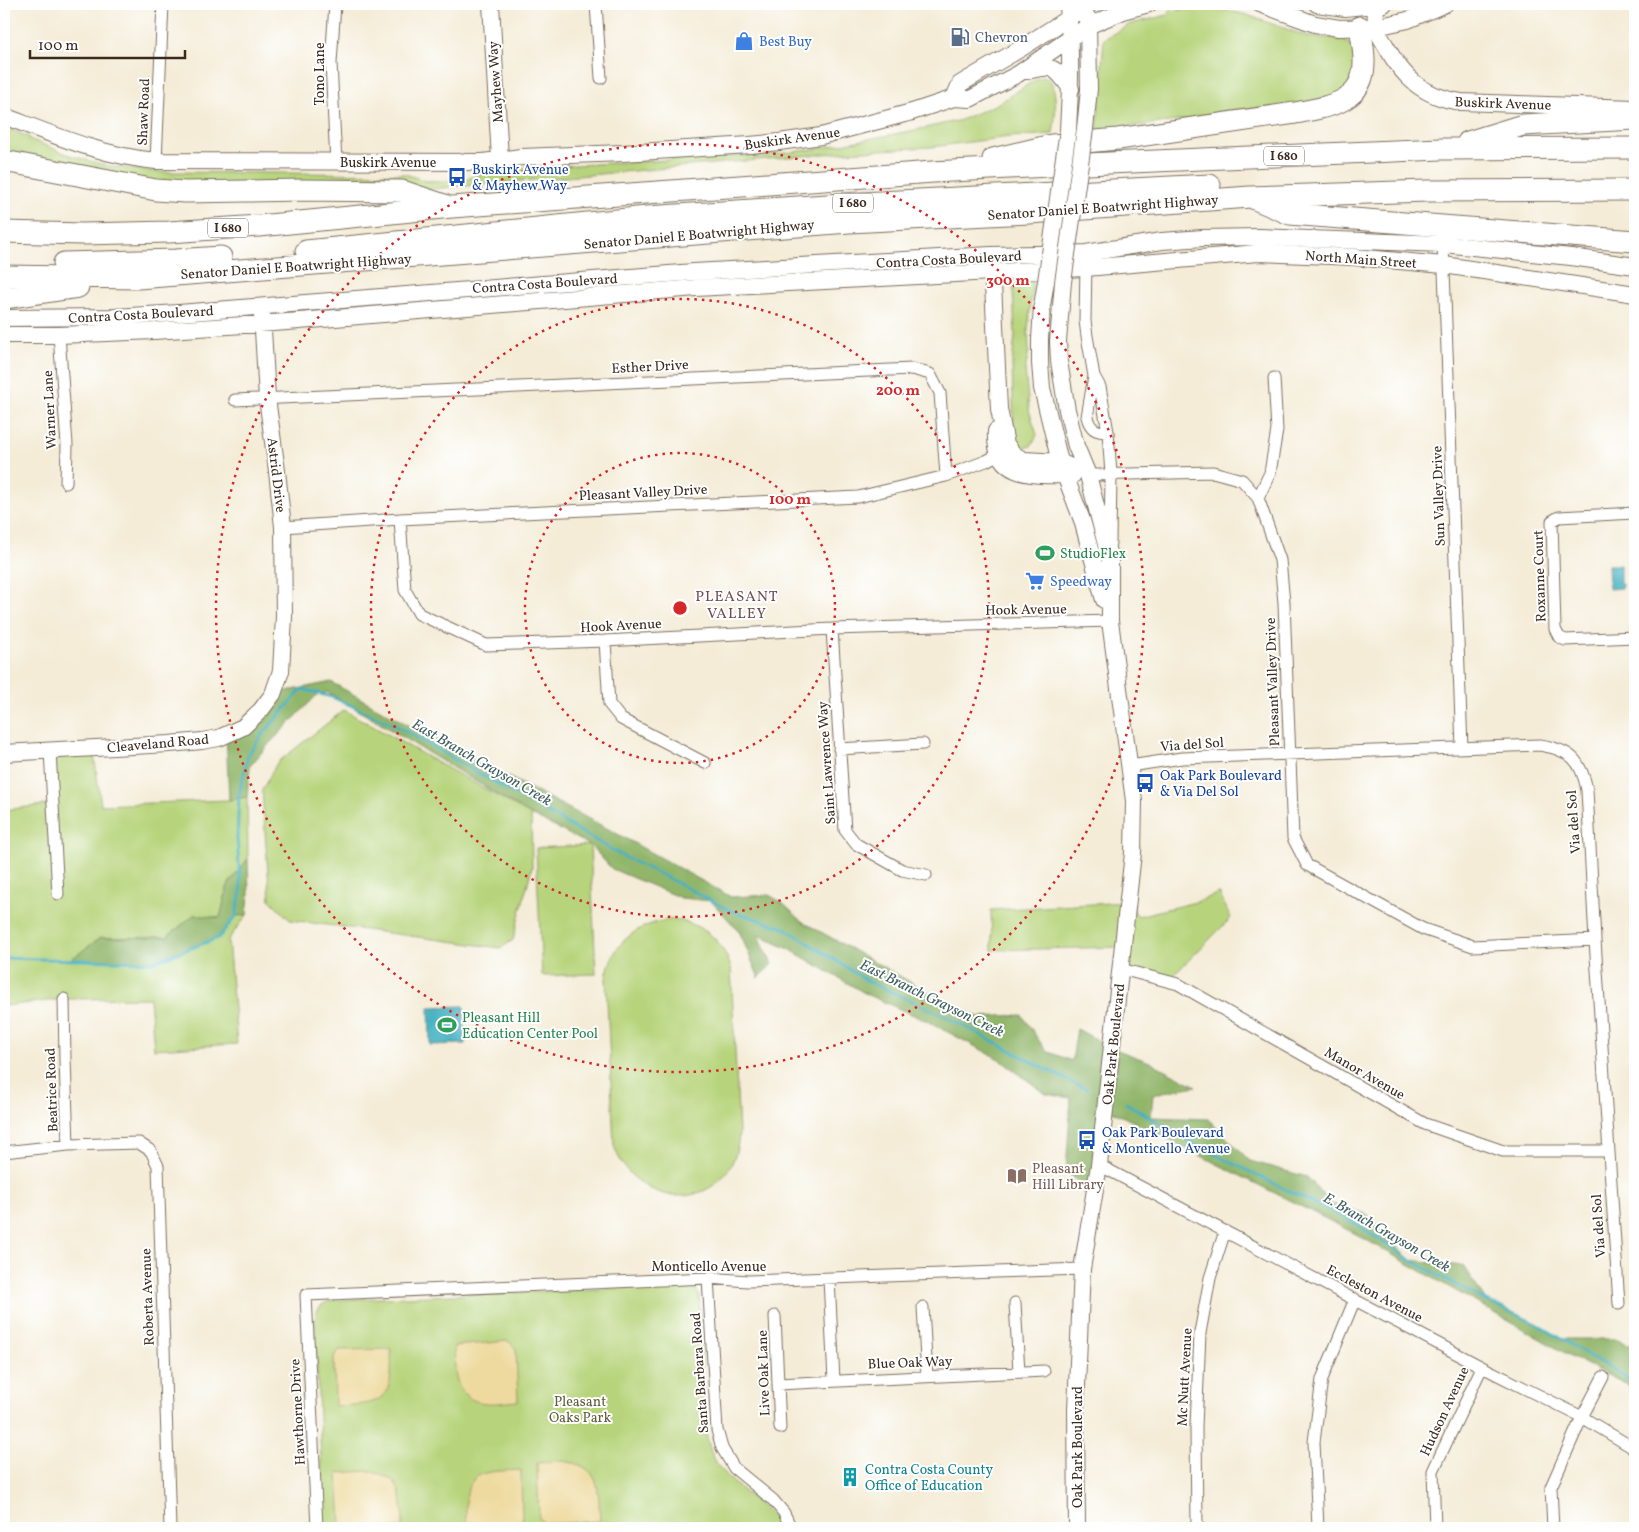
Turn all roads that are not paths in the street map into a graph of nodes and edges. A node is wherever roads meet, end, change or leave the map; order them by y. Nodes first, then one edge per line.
1 (163, 4) edge
2 (336, 4) edge
3 (491, 4) edge
4 (596, 4) edge
5 (1088, 4) edge
6 (1148, 4) edge
7 (1260, 4) edge
8 (1317, 4) edge
9 (1445, 4) edge
10 (1068, 10) edge
11 (1370, 11) edge
12 (1088, 26) junction
13 (1071, 38) junction
14 (1018, 74) junction
15 (601, 78) dead end
16 (1071, 89) junction
17 (954, 98) junction
18 (1635, 108) edge
19 (4, 116) edge
20 (1635, 119) edge
21 (1635, 148) edge
22 (1441, 149) junction
23 (500, 159) junction
24 (4, 161) edge
25 (156, 162) junction
26 (336, 163) junction
27 (933, 172) junction
28 (1635, 175) edge
29 (1635, 190) edge
30 (1250, 197) junction
31 (452, 208) junction
32 (4, 232) edge
33 (1635, 241) edge
34 (1444, 244) junction
35 (4, 261) edge
36 (1086, 261) junction
37 (992, 264) junction
38 (1444, 265) junction
39 (1635, 266) edge
40 (4, 276) edge
41 (138, 278) junction
42 (1635, 294) edge
43 (4, 298) edge
44 (262, 306) junction
45 (4, 318) edge
46 (262, 324) junction
47 (4, 335) edge
48 (59, 335) junction
49 (1094, 376) junction
50 (1274, 378) dead end
51 (267, 398) junction
52 (235, 400) dead end
53 (999, 409) junction
54 (1108, 432) junction
55 (999, 454) junction
56 (1063, 468) junction
57 (1111, 474) junction
58 (1088, 475) junction
59 (946, 476) junction
60 (66, 483) dead end
61 (1258, 498) junction
62 (1635, 513) edge
63 (400, 519) junction
64 (283, 527) junction
65 (1110, 560) junction
66 (1110, 621) junction
67 (832, 629) junction
68 (1635, 637) edge
69 (604, 641) junction
70 (282, 644) joint
71 (923, 744) dead end
72 (1462, 748) junction
73 (50, 750) junction
74 (839, 750) junction
75 (4, 753) edge
76 (1289, 755) junction
77 (705, 763) dead end
78 (1130, 766) junction
79 (926, 874) dead end
80 (58, 894) dead end
81 (1595, 940) junction
82 (1121, 969) junction
83 (64, 999) dead end
84 (68, 1146) junction
85 (1608, 1151) junction
86 (4, 1152) edge
87 (1099, 1166) junction
88 (1225, 1231) junction
89 (1082, 1269) junction
90 (708, 1278) junction
91 (829, 1279) junction
92 (306, 1295) joint
93 (1355, 1299) junction
94 (1016, 1303) dead end
95 (1619, 1304) dead end
96 (923, 1307) dead end
97 (775, 1316) dead end
98 (1482, 1367) junction
99 (1044, 1371) dead end
100 (1019, 1372) junction
101 (927, 1377) junction
102 (1603, 1377) dead end
103 (834, 1381) junction
104 (778, 1384) junction
105 (1582, 1417) junction
106 (780, 1428) dead end
107 (1635, 1449) edge
108 (170, 1528) edge
109 (317, 1528) edge
110 (791, 1528) edge
111 (1077, 1528) edge
112 (1197, 1528) edge
113 (1318, 1528) edge
114 (1435, 1528) edge
115 (1553, 1528) edge

1 - 25 street, Shaw Road
2 - 26 street, Tono Lane
3 - 23 main road, Mayhew Way
4 - 15 street
5 - 10 main road
5 - 12 main road, Oak Park Boulevard
6 - 12 main road, Buskirk Avenue
7 - 11 main road
8 - 11 main road
9 - 11 main road
10 - 13 main road, Oak Park Boulevard
10 - 17 main road
11 - 18 main road, Buskirk Avenue
11 - 27 highway
12 - 13 main road, Buskirk Avenue
12 - 58 main road, Oak Park Boulevard, bridge
13 - 14 main road, Buskirk Avenue
13 - 16 main road, Oak Park Boulevard
14 - 16 main road
14 - 17 main road, Buskirk Avenue
16 - 56 main road, Oak Park Boulevard, bridge
17 - 23 main road, Buskirk Avenue
19 - 25 main road, Buskirk Avenue
20 - 22 highway
21 - 22 highway, I 680
22 - 27 highway, I 680
23 - 26 main road, Buskirk Avenue
24 - 31 highway
25 - 26 main road, Buskirk Avenue
27 - 31 highway, I 680
28 - 35 highway, I 680
29 - 30 highway, Senator Daniel E Boatwright Highway / I 680
30 - 33 highway
30 - 41 highway, Senator Daniel E Boatwright Highway / I 680
31 - 32 highway, I 680
34 - 36 main road, North Main Street
34 - 38 street, Sun Valley Drive
34 - 39 main road, North Main Street
36 - 37 main road, Contra Costa Boulevard
36 - 38 main road, North Main Street
36 - 49 street, Oak Park Boulevard
37 - 44 main road, Contra Costa Boulevard
37 - 46 main road, Contra Costa Boulevard
37 - 53 main road
38 - 42 main road, North Main Street
38 - 72 street, Sun Valley Drive
40 - 41 highway, Senator Daniel E Boatwright Highway / I 680
41 - 43 highway
44 - 45 main road, Contra Costa Boulevard
44 - 46 main road, Astrid Drive
46 - 48 main road, Contra Costa Boulevard
46 - 51 main road, Astrid Drive
47 - 48 main road, Contra Costa Boulevard
48 - 60 street, Warner Lane
49 - 54 street, Oak Park Boulevard
49 - 54 street, Oak Park Boulevard
50 - 61 street
51 - 52 street, Esther Drive
51 - 59 street, Esther Drive
51 - 64 main road, Astrid Drive
53 - 55 main road
53 - 56 main road
54 - 57 street, Oak Park Boulevard
55 - 56 main road
55 - 59 street, Pleasant Valley Drive
56 - 58 main road
56 - 66 main road, Oak Park Boulevard
57 - 58 street
57 - 61 street, Pleasant Valley Drive
57 - 65 street, Oak Park Boulevard
58 - 65 main road, Oak Park Boulevard
59 - 63 street, Pleasant Valley Drive
61 - 76 street, Pleasant Valley Drive
62 - 68 street, Roxanne Court
63 - 64 street, Pleasant Valley Drive
63 - 69 street, Hook Avenue
64 - 70 main road, Astrid Drive
65 - 66 main road, Oak Park Boulevard
66 - 67 street, Hook Avenue
66 - 78 main road, Oak Park Boulevard
67 - 69 street, Hook Avenue
67 - 74 street, Saint Lawrence Way
69 - 77 street
70 - 73 main road, Cleaveland Road
71 - 74 street
72 - 76 street, Via del Sol
72 - 81 street, Via del Sol
73 - 75 main road, Cleaveland Road
73 - 80 street
74 - 79 street, Saint Lawrence Way
76 - 78 street, Via del Sol
76 - 81 street, Pleasant Valley Drive
78 - 82 main road, Oak Park Boulevard
81 - 85 street, Via del Sol
82 - 85 street, Manor Avenue
82 - 87 main road, Oak Park Boulevard
83 - 84 street, Beatrice Road
84 - 86 street, Beatrice Road
84 - 108 street, Roberta Avenue
85 - 95 street, Via del Sol
87 - 88 street, Eccleston Avenue
87 - 89 main road, Oak Park Boulevard
88 - 93 street, Eccleston Avenue
88 - 112 street, Mc Nutt Avenue
89 - 91 street, Monticello Avenue
89 - 111 main road, Oak Park Boulevard
90 - 91 street, Monticello Avenue
90 - 92 street, Monticello Avenue
90 - 110 street, Santa Barbara Road
91 - 103 street
92 - 109 street, Hawthorne Drive
93 - 98 street, Eccleston Avenue
93 - 113 street
94 - 100 street
96 - 101 street
97 - 104 street, Live Oak Lane
98 - 105 street, Eccleston Avenue
98 - 114 street, Hudson Avenue
99 - 100 street, Blue Oak Way
100 - 101 street, Blue Oak Way
101 - 103 street, Blue Oak Way
102 - 105 street
103 - 104 street, Blue Oak Way
104 - 106 street, Live Oak Lane
105 - 107 street, Eccleston Avenue
105 - 115 street

